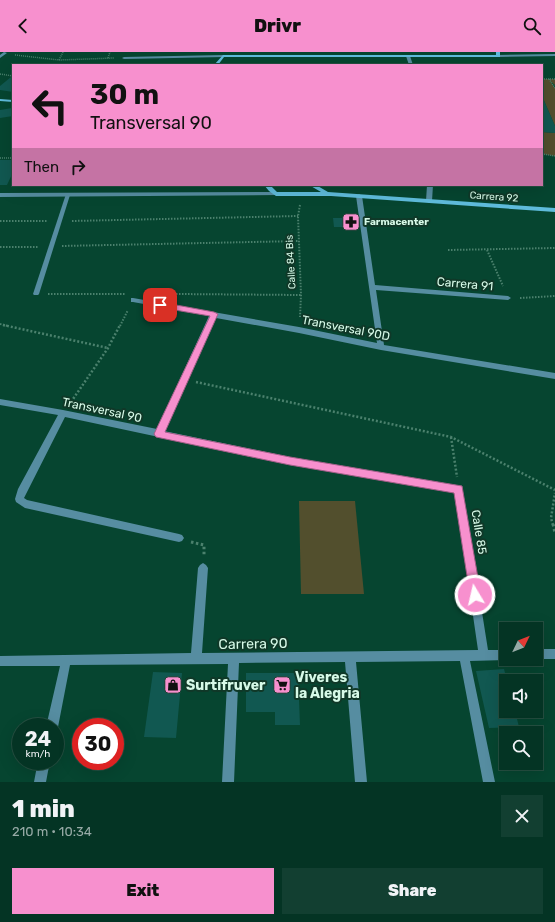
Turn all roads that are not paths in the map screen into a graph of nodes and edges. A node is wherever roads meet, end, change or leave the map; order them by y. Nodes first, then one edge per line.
1 (5, 54) road end
2 (316, 54) edge
3 (498, 54) edge
4 (555, 55) edge
5 (223, 56) junction
6 (408, 56) junction
7 (0, 57) edge
8 (124, 58) road end
9 (217, 64) edge
10 (411, 64) edge
11 (0, 100) edge
12 (12, 102) edge
13 (268, 186) edge
14 (314, 186) edge
15 (430, 186) edge
16 (276, 194) junction
17 (331, 194) junction
18 (0, 195) edge
19 (68, 195) junction
20 (359, 196) junction
21 (429, 201) junction
22 (555, 210) edge
23 (373, 287) junction
24 (36, 294) dead end
25 (508, 298) road end
26 (133, 300) road end
27 (214, 314) junction
28 (381, 347) junction
29 (555, 376) edge
30 (0, 402) edge
31 (63, 413) junction
32 (159, 434) junction
33 (459, 489) joint
34 (179, 538) road end
35 (203, 568) road end
36 (499, 654) edge
37 (543, 654) edge
38 (555, 654) edge
39 (464, 655) junction
40 (484, 655) junction
41 (350, 656) junction
42 (234, 658) junction
43 (196, 659) junction
44 (66, 660) junction
45 (0, 661) edge
46 (54, 718) edge
47 (42, 770) edge
48 (40, 782) edge
49 (228, 782) edge
50 (361, 782) edge
51 (489, 782) edge

1 - 7 street
2 - 5 street
2 - 6 street
3 - 4 street
3 - 6 street
5 - 8 lane
5 - 9 street
6 - 10 street
11 - 12 street
13 - 16 street
14 - 17 street
15 - 21 street
16 - 17 street, Carrera 92
16 - 19 street, Carrera 92
17 - 20 street, Carrera 92
18 - 19 street, Carrera 92
19 - 24 lane
20 - 21 street, Carrera 92
20 - 23 street
21 - 22 street, Carrera 92
23 - 25 street, Carrera 91
23 - 28 street
26 - 27 street, Transversal 90D
27 - 28 street, Transversal 90D
27 - 32 street
28 - 29 street, Transversal 90D
30 - 31 street, Transversal 90
31 - 32 street, Transversal 90
31 - 34 street
32 - 33 street, Transversal 90
33 - 40 street, Calle 85
35 - 43 street
36 - 40 street, Carrera 90
37 - 38 street
39 - 40 street, Carrera 90
39 - 41 street, Carrera 90
39 - 51 street
41 - 42 street, Carrera 90
41 - 50 street
42 - 43 street, Carrera 90
42 - 49 street
43 - 44 street, Carrera 90
44 - 45 street, Carrera 90
44 - 46 street
47 - 48 street

